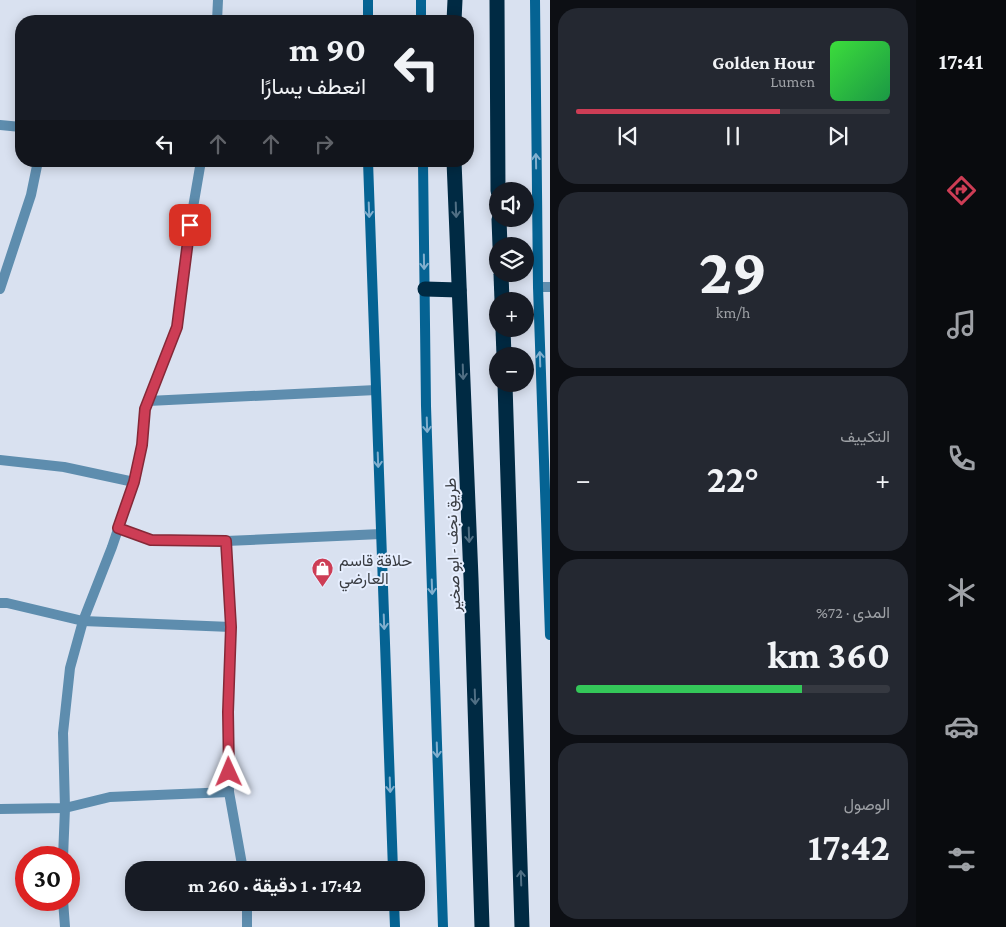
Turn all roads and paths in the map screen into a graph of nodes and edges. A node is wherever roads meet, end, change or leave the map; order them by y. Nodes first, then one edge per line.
1 (218, 0) edge
2 (368, 0) edge
3 (422, 0) edge
4 (455, 0) edge
5 (497, 0) edge
6 (535, 0) edge
7 (217, 15) edge
8 (368, 15) edge
9 (422, 15) edge
10 (454, 15) edge
11 (0, 125) edge
12 (15, 126) edge
13 (37, 167) edge
14 (200, 167) edge
15 (368, 167) edge
16 (423, 167) edge
17 (454, 167) edge
18 (498, 182) edge
19 (538, 287) junction
20 (550, 287) edge
21 (0, 289) edge
22 (425, 289) junction
23 (459, 290) junction
24 (376, 390) junction
25 (505, 392) edge
26 (148, 401) junction
27 (0, 460) edge
28 (134, 482) junction
29 (118, 528) junction
30 (381, 534) junction
31 (226, 541) junction
32 (0, 603) edge
33 (83, 621) junction
34 (231, 627) junction
35 (550, 635) edge
36 (229, 792) junction
37 (65, 808) junction
38 (0, 809) edge
39 (64, 846) edge
40 (242, 861) edge
41 (393, 861) edge
42 (64, 911) edge
43 (247, 911) edge
44 (394, 911) edge
45 (65, 927) edge
46 (247, 927) edge
47 (395, 927) edge
48 (443, 927) edge
49 (482, 927) edge
50 (522, 927) edge

1 - 7 street
2 - 8 main road
3 - 9 main road
4 - 10 highway
5 - 18 highway
19 -> 6 main road
11 - 12 street
13 - 21 street
14 - 26 street
15 -> 24 main road
16 -> 22 main road
17 -> 23 highway, طريق نجف - ابو صخير
19 - 20 street
35 -> 19 main road
22 - 23 highway
22 -> 48 main road
23 -> 49 highway, طريق نجف - ابو صخير
24 - 26 street
24 -> 30 main road
50 -> 25 highway
26 - 28 street
27 - 28 street
28 - 29 street
29 - 31 street
29 - 33 street
30 - 31 street
30 -> 41 main road
31 - 34 street
32 - 33 street
33 - 34 street
33 - 37 street
34 - 36 street
36 - 37 street
36 - 40 street
37 - 38 street
37 - 39 street
42 - 45 street
43 - 46 street
44 - 47 main road

